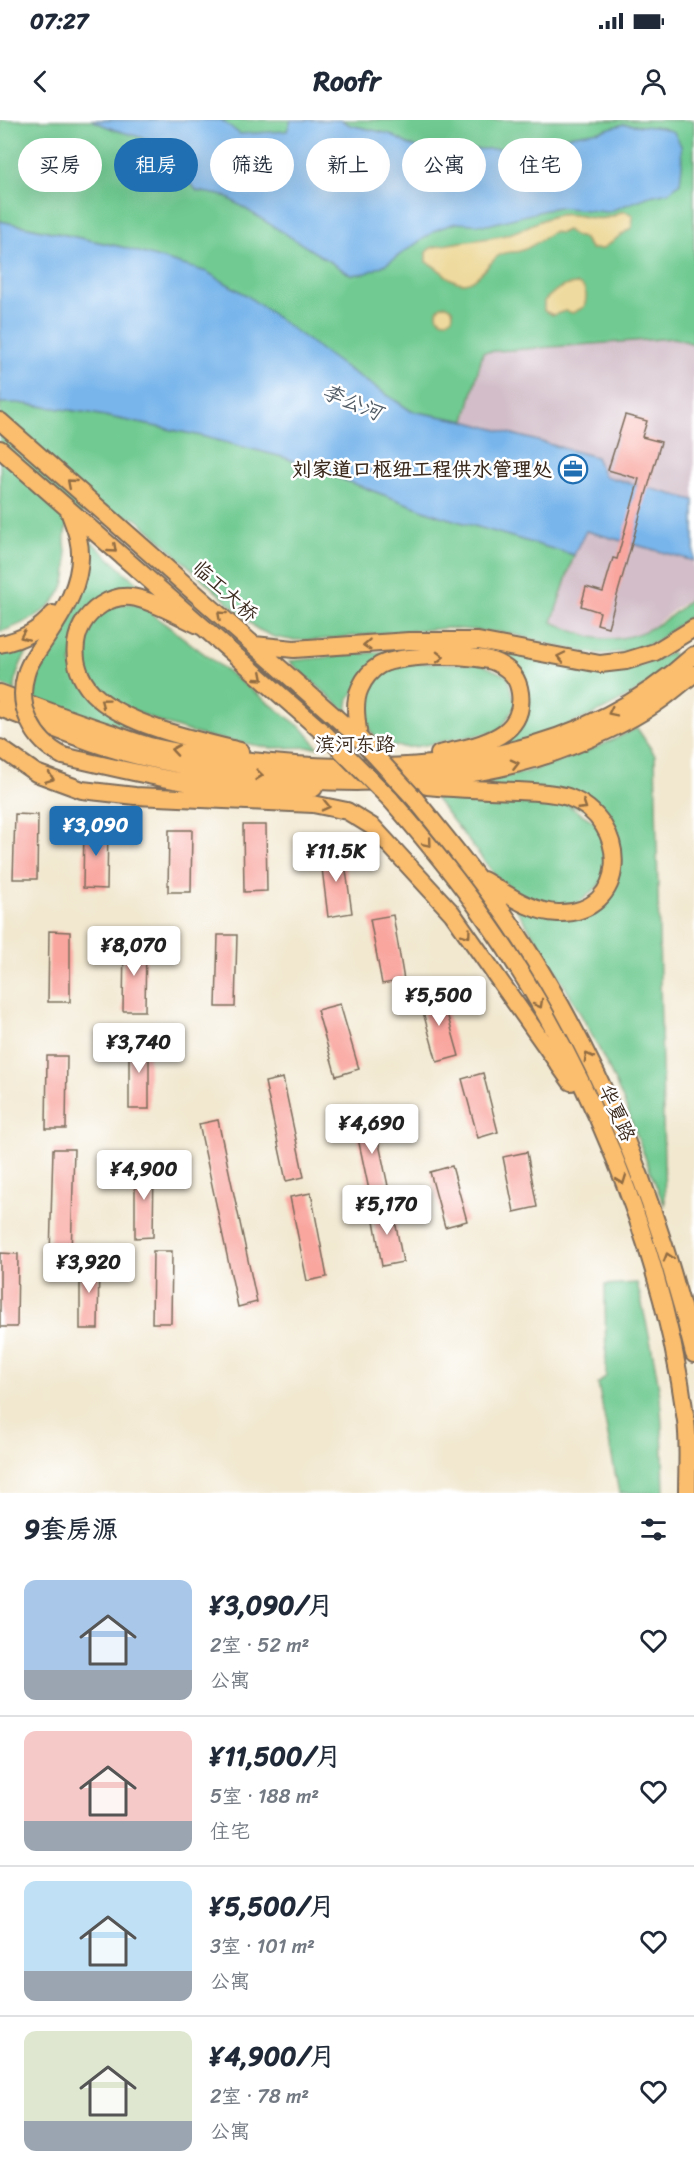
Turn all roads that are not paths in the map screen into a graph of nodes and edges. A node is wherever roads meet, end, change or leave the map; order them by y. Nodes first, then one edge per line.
1 (0, 421) edge
2 (0, 449) edge
3 (69, 510) junction
4 (73, 591) junction
5 (203, 627) junction
6 (694, 628) edge
7 (0, 644) edge
8 (254, 645) junction
9 (694, 655) edge
10 (694, 674) edge
11 (0, 693) edge
12 (0, 708) edge
13 (358, 738) junction
14 (0, 748) edge
15 (299, 765) junction
16 (393, 766) junction
17 (353, 781) junction
18 (381, 781) junction
19 (416, 799) joint
20 (477, 876) junction
21 (600, 1124) junction
22 (694, 1354) edge
23 (687, 1493) edge

8 -> 1 main road, 临工大桥
2 - 3 main road
3 - 4 main road
3 -> 5 main road
4 -> 7 main road
4 - 17 main road, bridge
15 -> 5 main road
5 -> 21 main road, 华夏路, bridge
6 -> 8 main road
8 - 13 main road, 临工大桥
9 -> 16 main road, 滨河东路
18 -> 10 main road, 滨河东路
15 -> 11 main road, 滨河东路
12 -> 17 main road, 滨河东路
13 -> 16 main road
13 - 19 main road, 临工大桥, bridge
14 -> 21 main road
15 - 16 main road, 滨河东路
17 - 18 main road, 滨河东路
18 -> 20 main road
19 - 20 main road, 华夏路
22 -> 20 main road, 华夏路
21 -> 23 main road, 华夏路

